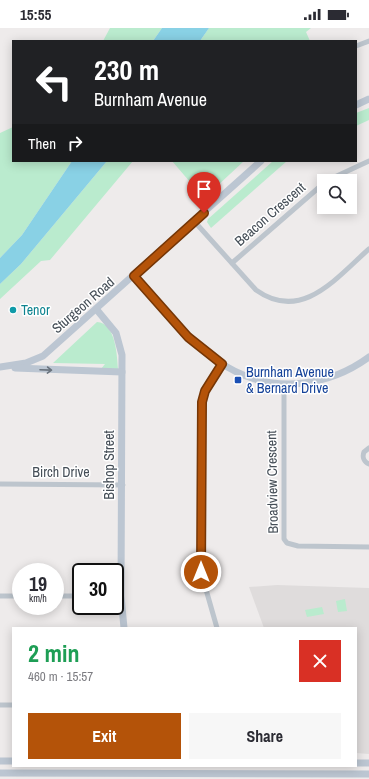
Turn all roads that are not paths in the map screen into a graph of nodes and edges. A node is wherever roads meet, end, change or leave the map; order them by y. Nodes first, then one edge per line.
1 (369, 41) edge
2 (357, 46) edge
3 (369, 99) edge
4 (357, 105) edge
5 (260, 162) edge
6 (369, 162) edge
7 (343, 174) edge
8 (317, 189) edge
9 (194, 221) junction
10 (369, 249) edge
11 (232, 263) junction
12 (134, 276) junction
13 (97, 310) junction
14 (367, 361) edge
15 (222, 364) junction
16 (3, 367) edge
17 (122, 372) junction
18 (284, 385) junction
19 (369, 448) edge
20 (369, 464) edge
21 (0, 484) edge
22 (122, 485) junction
23 (369, 547) edge
24 (119, 563) edge
25 (0, 596) edge
26 (12, 596) edge
27 (122, 615) edge
28 (124, 627) edge
29 (217, 627) edge
30 (0, 705) edge
31 (12, 705) edge
32 (0, 761) edge
33 (12, 761) edge
34 (357, 763) edge
35 (369, 763) edge
36 (154, 770) edge
37 (42, 772) junction
38 (0, 773) edge
39 (369, 774) edge
40 (30, 779) edge

1 - 2 street
3 - 4 main road
5 - 9 main road, Sturgeon Road
6 - 7 street, Beacon Crescent
8 - 11 street, Beacon Crescent
9 - 11 street, Beacon Crescent
9 - 12 main road, Sturgeon Road
10 - 11 street, Beacon Crescent
12 - 13 main road, Sturgeon Road
12 - 15 main road
13 - 16 main road, Sturgeon Road
13 - 17 main road, Bishop Street
14 - 18 main road
15 - 18 main road
15 - 29 street
16 -> 17 main road
17 - 22 main road, Bishop Street
18 - 23 street, Broadview Crescent
19 - 20 street
21 - 22 street, Birch Drive
22 - 24 main road, Bishop Street
25 - 26 street
27 - 28 main road, Bishop Street
30 - 31 street
32 - 33 main road
34 - 35 main road
36 - 37 main road
36 - 39 main road
37 - 38 main road
37 - 40 main road

